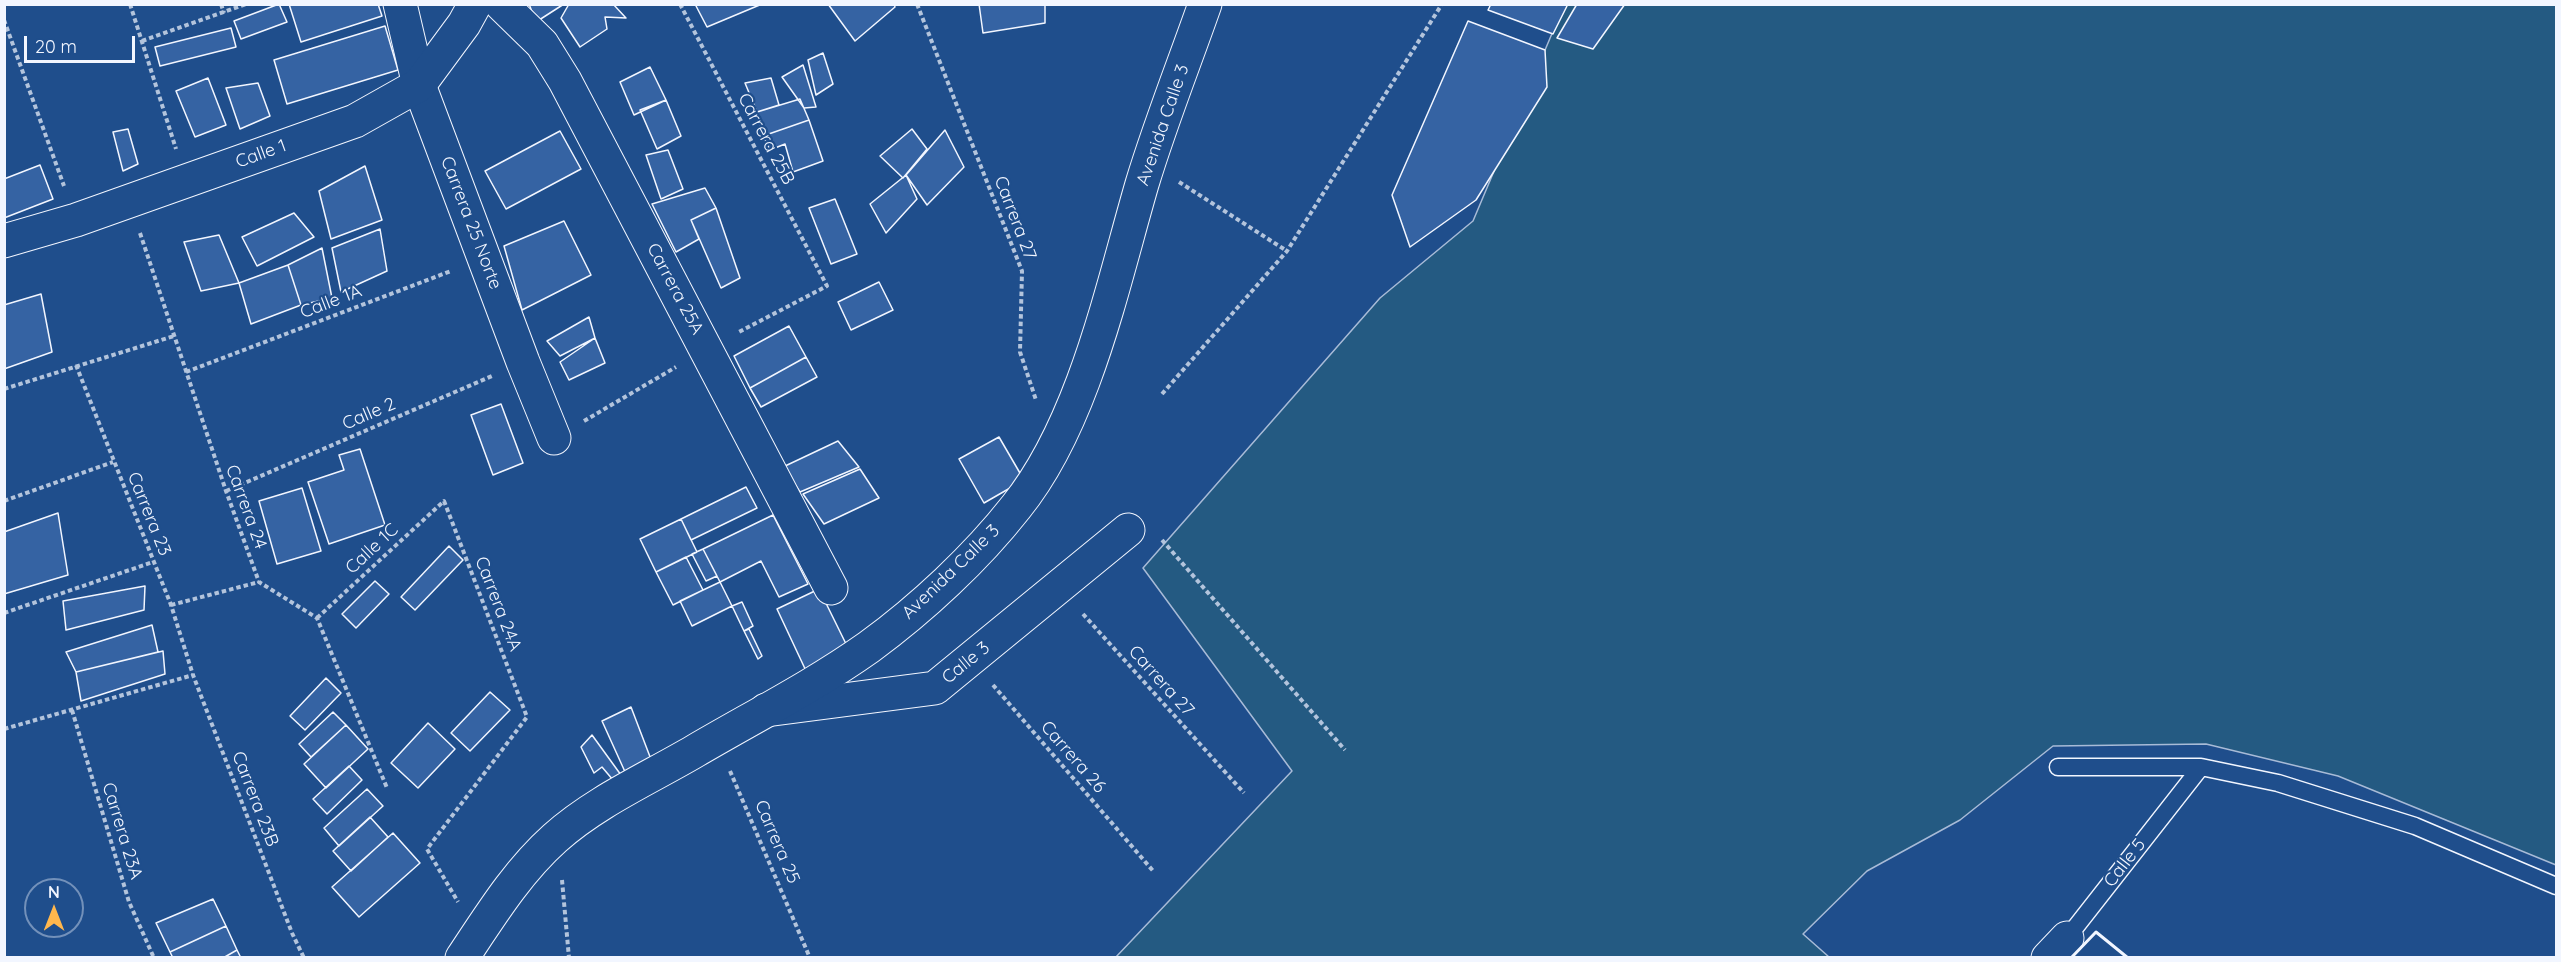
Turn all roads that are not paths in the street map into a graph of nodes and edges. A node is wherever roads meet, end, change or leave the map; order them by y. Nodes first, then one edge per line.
1 (400, 4) edge
2 (475, 4) edge
3 (501, 4) edge
4 (1205, 4) edge
5 (418, 85) junction
6 (4, 241) edge
7 (554, 438) dead end
8 (1128, 530) road end
9 (831, 588) dead end
10 (766, 710) junction
11 (2058, 767) dead end
12 (2201, 767) junction
13 (2556, 886) edge
14 (2057, 948) edge
15 (462, 957) edge

1 - 5 street, Carrera 25 Norte
2 - 5 street, Calle 1
3 - 9 street, Carrera 25A
4 - 10 street, Avenida Calle 3
5 - 6 street, Calle 1
5 - 7 street, Carrera 25 Norte
8 - 10 street, Calle 3
10 - 15 street, Avenida Calle 3
11 - 12 lane
12 - 13 lane
12 - 14 lane, Calle 5

